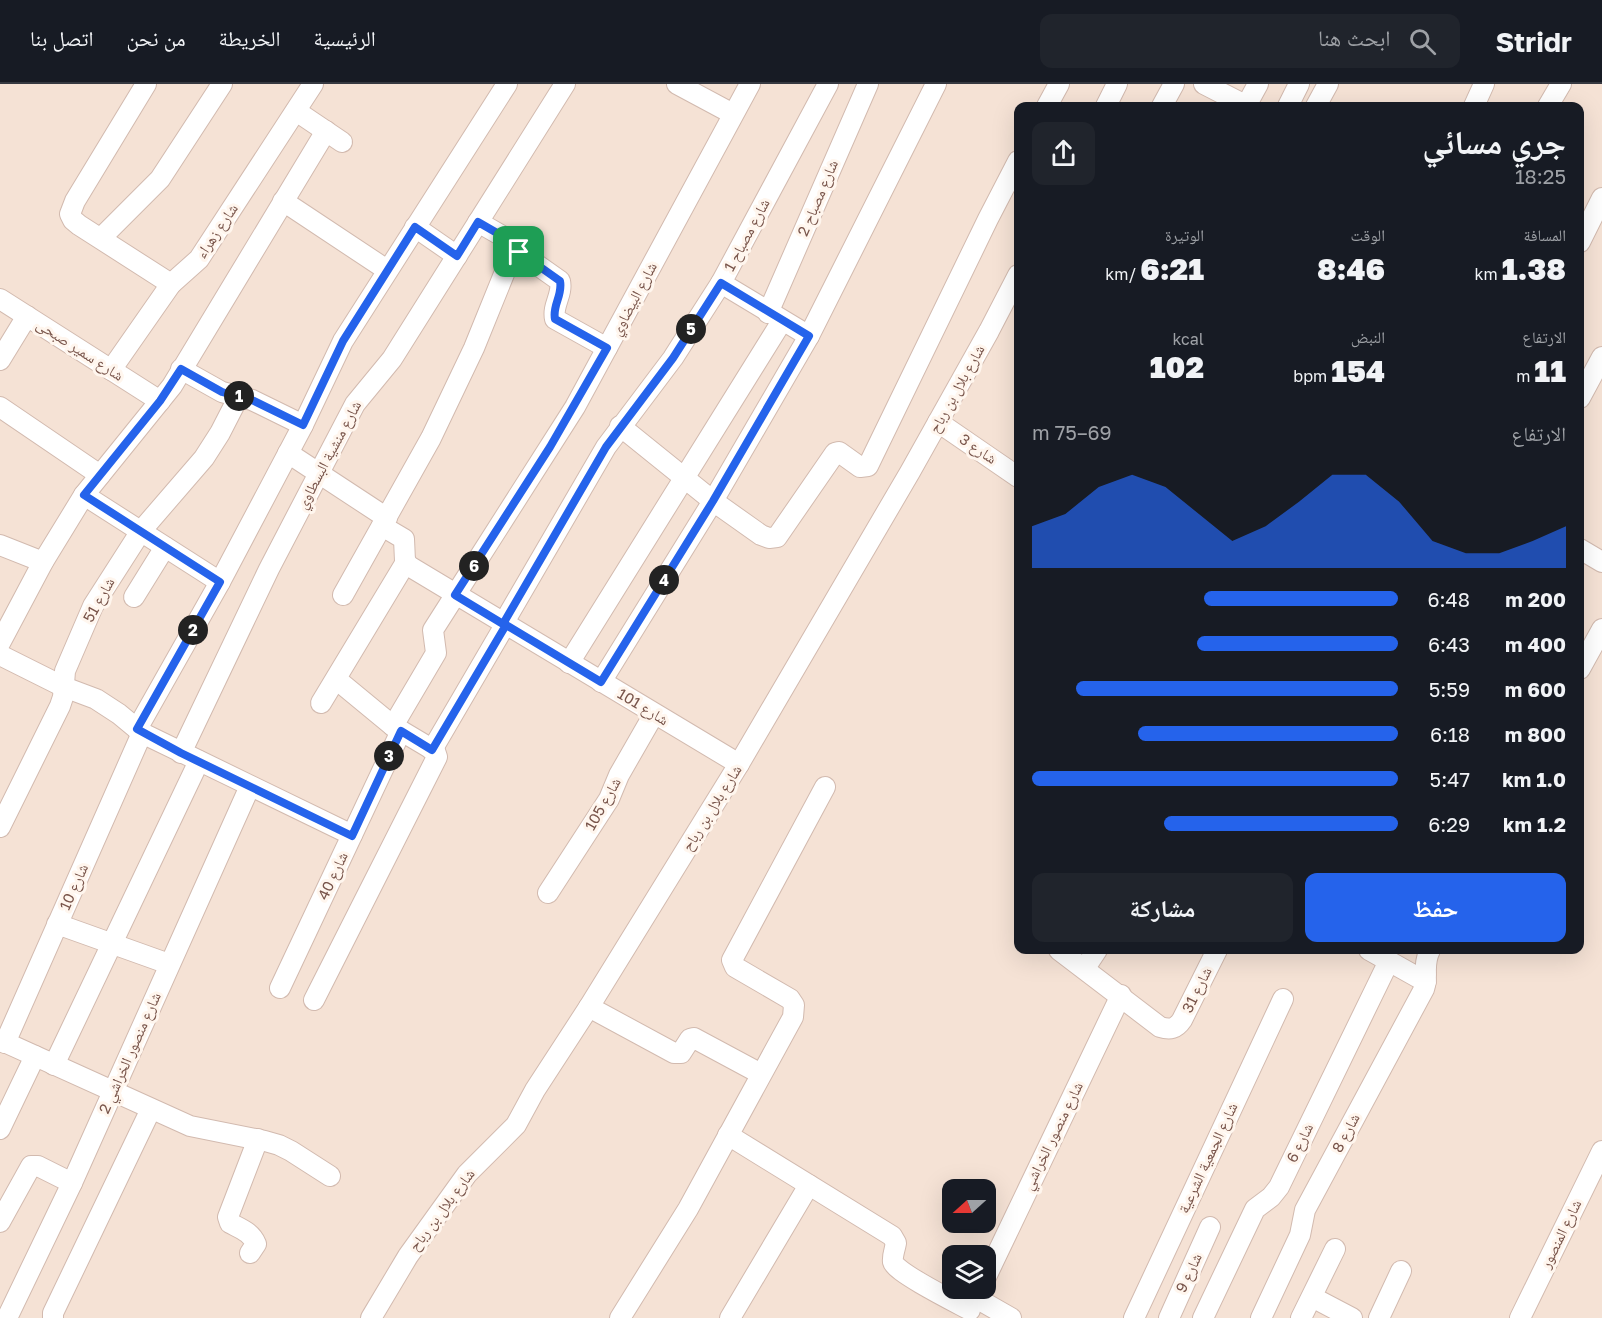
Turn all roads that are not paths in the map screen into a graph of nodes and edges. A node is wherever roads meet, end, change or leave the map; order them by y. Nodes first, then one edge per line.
1 (146, 84) edge
2 (222, 84) edge
3 (313, 84) edge
4 (507, 84) edge
5 (565, 84) edge
6 (676, 84) edge
7 (750, 84) edge
8 (828, 84) edge
9 (868, 84) edge
10 (936, 84) edge
11 (1059, 84) edge
12 (1117, 84) edge
13 (1174, 84) edge
14 (1204, 84) edge
15 (1258, 84) edge
16 (1299, 84) edge
17 (1328, 84) edge
18 (1484, 84) edge
19 (1561, 84) edge
20 (1049, 102) edge
21 (1108, 102) edge
22 (1164, 102) edge
23 (1238, 102) edge
24 (1248, 102) edge
25 (1290, 102) edge
26 (1318, 102) edge
27 (1476, 102) edge
28 (1550, 102) edge
29 (296, 111) junction
30 (733, 114) junction
31 (1014, 169) edge
32 (1602, 198) edge
33 (283, 201) junction
34 (478, 222) junction
35 (415, 227) junction
36 (1584, 234) edge
37 (101, 238) junction
38 (515, 248) junction
39 (457, 256) junction
40 (387, 270) junction
41 (1014, 282) edge
42 (721, 283) junction
43 (171, 284) junction
44 (0, 299) edge
45 (27, 316) junction
46 (775, 317) junction
47 (809, 336) junction
48 (607, 348) junction
49 (1602, 357) edge
50 (0, 360) edge
51 (181, 369) junction
52 (111, 370) junction
53 (1584, 391) edge
54 (239, 396) junction
55 (160, 401) junction
56 (0, 407) edge
57 (938, 422) junction
58 (303, 425) junction
59 (620, 426) junction
60 (288, 453) junction
61 (318, 473) junction
62 (1014, 474) edge
63 (100, 475) junction
64 (684, 477) junction
65 (84, 495) junction
66 (713, 501) junction
67 (385, 522) junction
68 (141, 531) junction
69 (0, 545) edge
70 (165, 547) junction
71 (1584, 551) edge
72 (43, 562) junction
73 (406, 562) junction
74 (1602, 562) edge
75 (220, 582) junction
76 (343, 595) dead end
77 (455, 595) junction
78 (134, 597) dead end
79 (504, 624) junction
80 (1602, 629) edge
81 (0, 643) edge
82 (0, 655) edge
83 (1584, 662) edge
84 (569, 663) junction
85 (336, 679) junction
86 (601, 682) junction
87 (64, 687) junction
88 (321, 703) dead end
89 (654, 714) junction
90 (397, 729) junction
91 (140, 731) junction
92 (432, 750) junction
93 (181, 753) junction
94 (199, 761) junction
95 (739, 764) junction
96 (250, 786) junction
97 (825, 787) dead end
98 (0, 827) edge
99 (352, 836) junction
100 (548, 894) dead end
101 (57, 924) junction
102 (113, 943) junction
103 (1065, 954) edge
104 (1094, 954) edge
105 (1215, 954) edge
106 (1376, 954) edge
107 (1428, 954) edge
108 (1389, 961) junction
109 (170, 964) junction
110 (1085, 968) junction
111 (1426, 982) junction
112 (280, 988) dead end
113 (1121, 995) junction
114 (1283, 999) dead end
115 (314, 1000) dead end
116 (589, 1007) junction
117 (3, 1041) edge
118 (35, 1056) junction
119 (54, 1065) junction
120 (761, 1074) junction
121 (112, 1091) junction
122 (151, 1109) junction
123 (0, 1129) edge
124 (728, 1136) junction
125 (258, 1139) junction
126 (1602, 1151) edge
127 (330, 1176) dead end
128 (72, 1183) junction
129 (809, 1185) junction
130 (0, 1222) edge
131 (1210, 1227) dead end
132 (1335, 1249) dead end
133 (250, 1253) dead end
134 (996, 1256) edge
135 (1401, 1271) dead end
136 (1312, 1297) junction
137 (973, 1304) edge
138 (7, 1318) edge
139 (53, 1318) edge
140 (371, 1318) edge
141 (620, 1318) edge
142 (730, 1318) edge
143 (1011, 1318) edge
144 (1134, 1318) edge
145 (1169, 1318) edge
146 (1203, 1318) edge
147 (1261, 1318) edge
148 (1301, 1318) edge
149 (1352, 1318) edge
150 (1379, 1318) edge
151 (1520, 1318) edge

1 - 37 street
2 - 37 street
3 - 29 street, شارع زهراء
4 - 35 street, شارع 10
5 - 34 street, شارع منشية البسطاوي
6 - 30 street
7 - 30 street, شارع البيضاوي
8 - 42 street, شارع مصباح 1
9 - 46 street, شارع مصباح 2
10 - 47 street
11 - 20 street
12 - 21 street
13 - 22 street
14 - 23 street
15 - 24 street
16 - 25 street
17 - 26 street
18 - 27 street
19 - 28 street
29 - 33 street
29 - 43 street, شارع زهراء
30 - 48 street, شارع البيضاوي
31 - 66 street
32 - 36 street
33 - 40 street
33 - 51 street
34 - 38 street
34 - 39 street, شارع منشية البسطاوي
35 - 39 street
35 - 40 street, شارع 10
37 - 43 street
38 - 48 street
38 - 67 street
39 - 61 street, شارع منشية البسطاوي
40 - 58 street, شارع 10
41 - 57 street, شارع بلال بن رباح
42 - 46 street
42 - 59 street, شارع مصباح 1
43 - 52 street, شارع زهراء
44 - 45 street, شارع سمير صبحى
45 - 50 street
45 - 52 street, شارع سمير صبحى
46 - 47 street
46 - 64 street, شارع مصباح 2
47 - 66 street
48 - 77 street, شارع البيضاوي
49 - 53 street
51 - 54 street
51 - 55 street
52 - 55 street, شارع سمير صبحى
54 - 58 street
54 - 68 street, شارع 51
55 - 63 street
56 - 63 street
57 - 62 street, شارع 3
57 - 95 street, شارع بلال بن رباح
58 - 60 street, شارع 10
59 - 64 street
59 - 79 street, شارع مصباح 1
60 - 61 street
60 - 75 street, شارع 10
61 - 67 street
61 - 93 street, شارع منشية البسطاوي
63 - 65 street
64 - 66 street
64 - 84 street, شارع مصباح 2
65 - 68 street
65 - 72 street
66 - 86 street
67 - 73 street
67 - 76 street
68 - 70 street
68 - 87 street, شارع 51
69 - 72 street
70 - 75 street
70 - 78 street
71 - 74 street
72 - 81 street
73 - 77 street, شارع 101
73 - 85 street
75 - 91 street, شارع 10
77 - 79 street, شارع 101
77 - 90 street, شارع البيضاوي
79 - 84 street, شارع 101
79 - 92 street, شارع مصباح 1
80 - 83 street
82 - 87 street
84 - 86 street, شارع 101
85 - 88 street
85 - 90 street
86 - 89 street, شارع 101
87 - 91 street
87 - 98 street, شارع 51
89 - 95 street, شارع 101
89 - 100 street, شارع 105
90 - 92 street
90 - 99 street, شارع 40
91 - 93 street
91 - 101 street, شارع 10
92 - 115 street
93 - 94 street
94 - 96 street
94 - 102 street
95 - 116 street, شارع بلال بن رباح
96 - 99 street
96 - 109 street, شارع منصور الخراشي 2
97 - 120 street
99 - 112 street, شارع 40
101 - 102 street
101 - 117 street, شارع 10
102 - 109 street
102 - 119 street
103 - 110 street
104 - 110 street
105 - 113 street, شارع 31
106 - 108 street
107 - 111 street, شارع 8
108 - 111 street
108 - 146 street, شارع 6
109 - 121 street, شارع منصور الخراشي 2
110 - 113 street
111 - 147 street, شارع 8
113 - 134 street, شارع منصور الخراشي
114 - 144 street, شارع الجمعية الشرعية
116 - 120 street
116 - 140 street, شارع بلال بن رباح
117 - 118 street
118 - 119 street
118 - 123 street
119 - 121 street
120 - 124 street
121 - 122 street
121 - 128 street, شارع منصور الخراشي 2
122 - 125 street
122 - 139 street
124 - 129 street
124 - 141 street
125 - 127 street
125 - 133 street
126 - 151 street, شارع المنصور
128 - 130 street
128 - 138 street, شارع منصور الخراشي 2
129 - 137 street
129 - 142 street
131 - 145 street, شارع 9
132 - 136 street
135 - 150 street
136 - 148 street
136 - 149 street
137 - 143 street

